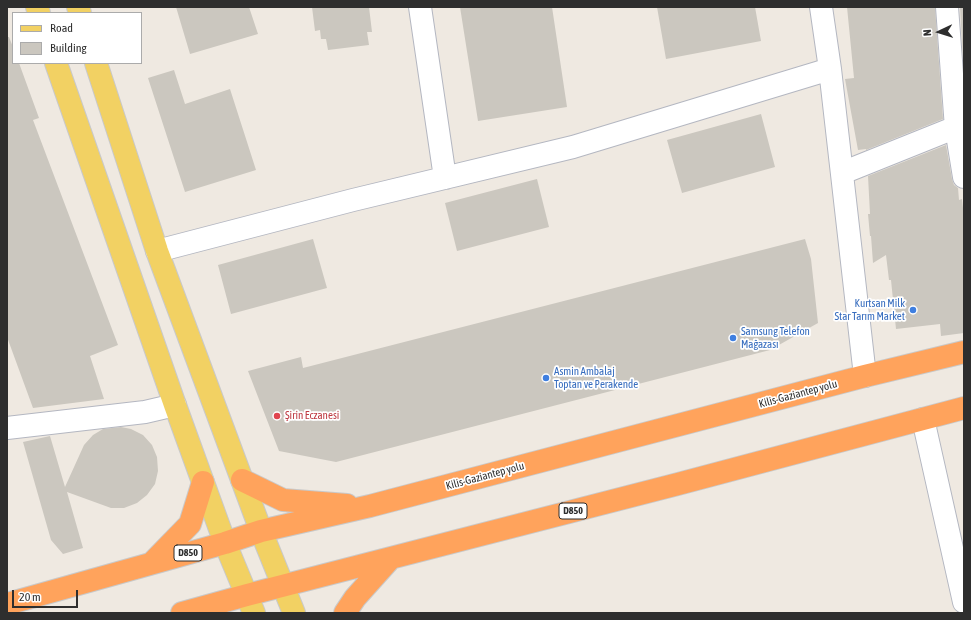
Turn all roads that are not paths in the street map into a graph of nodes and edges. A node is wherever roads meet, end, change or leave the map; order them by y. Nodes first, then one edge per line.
1 (420, 7) edge
2 (822, 7) edge
3 (947, 7) edge
4 (56, 64) edge
5 (96, 64) edge
6 (830, 69) junction
7 (960, 126) edge
8 (842, 174) junction
9 (964, 177) edge
10 (445, 178) junction
11 (157, 251) junction
12 (964, 352) edge
13 (865, 376) junction
14 (175, 405) junction
15 (964, 408) edge
16 (923, 419) junction
17 (7, 428) edge
18 (242, 480) junction
19 (203, 482) junction
20 (370, 506) junction
21 (260, 531) junction
22 (225, 543) junction
23 (390, 558) junction
24 (152, 564) junction
25 (283, 586) junction
26 (964, 602) edge
27 (7, 604) edge
28 (251, 604) edge
29 (182, 613) edge
30 (294, 613) edge
31 (346, 613) edge

1 - 10 street
2 - 6 street
3 - 7 street
4 - 14 main road
5 - 11 main road
6 - 8 street
6 - 10 street
7 - 8 street
7 - 9 street
8 - 13 street
10 - 11 street
11 - 18 main road
12 - 13 highway, Kilis-Gaziantep yolu / D850
13 - 20 highway, Kilis-Gaziantep yolu / D850
14 - 17 street
14 - 19 main road
15 - 16 highway, D850
16 - 23 highway, D850
16 - 26 street
18 - 20 highway
18 - 21 main road
19 - 22 main road
19 - 24 highway
20 - 21 highway, Kilis-Gaziantep yolu / D850
21 - 22 highway, Kilis-Gaziantep yolu / D850
21 - 25 main road
22 - 24 highway, Kilis-Gaziantep yolu / D850
22 - 28 main road
23 - 25 highway, D850
23 - 31 highway
24 - 27 highway, Kilis-Gaziantep yolu / D850
25 - 28 highway, D850
25 - 30 main road
28 - 29 highway, D850

